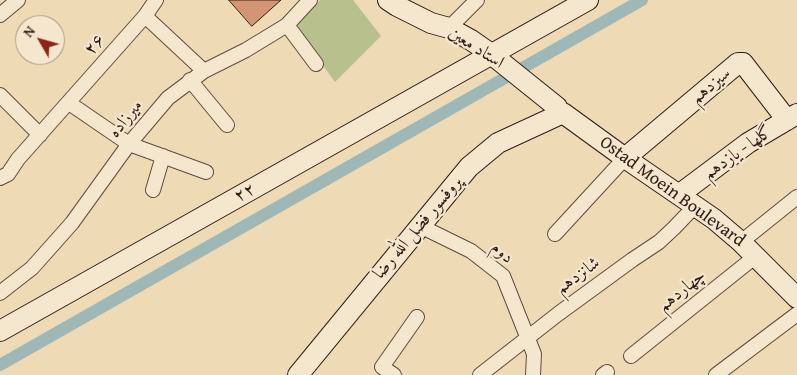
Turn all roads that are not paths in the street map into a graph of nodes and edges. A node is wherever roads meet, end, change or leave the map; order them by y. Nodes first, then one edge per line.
1 (18, 0) edge
2 (156, 0) edge
3 (310, 0) edge
4 (388, 0) edge
5 (477, 0) edge
6 (588, 0) edge
7 (0, 15) edge
8 (145, 16) junction
9 (287, 25) junction
10 (449, 28) junction
11 (498, 60) junction
12 (316, 64) dead end
13 (204, 71) junction
14 (190, 80) junction
15 (0, 95) edge
16 (69, 103) junction
17 (560, 110) junction
18 (792, 117) edge
19 (227, 125) dead end
20 (40, 135) junction
21 (129, 144) junction
22 (162, 156) junction
23 (625, 158) junction
24 (206, 172) dead end
25 (0, 178) edge
26 (153, 190) dead end
27 (797, 197) edge
28 (688, 200) junction
29 (420, 226) junction
30 (555, 234) dead end
31 (741, 242) junction
32 (756, 256) junction
33 (0, 294) edge
34 (797, 298) edge
35 (797, 314) edge
36 (417, 317) dead end
37 (0, 331) edge
38 (528, 337) junction
39 (631, 356) dead end
40 (298, 375) edge
41 (394, 375) edge
42 (480, 375) edge
43 (533, 375) edge
44 (716, 375) edge

1 - 7 street
2 - 8 street, ۲۶
3 - 9 street, میرزاده
4 - 10 main road, استاد معین
5 - 10 street
6 - 11 main road, ۲۲
8 - 13 street
8 - 16 street, ۲۶
9 - 12 street
9 - 13 street, میرزاده
10 - 11 main road, استاد معین
11 - 17 main road, استاد معین
11 - 37 main road, ۲۲
13 - 14 street, میرزاده
14 - 19 street
14 - 21 street, میرزاده
15 - 20 street
16 - 20 street, ۲۶
16 - 21 street
17 - 23 main road, Ostad Moein Boulevard
17 - 29 main road, پروفسور فضل الله رضا
18 - 23 main road, سیزدهم
18 - 28 main road, گلها - یازدهم
20 - 25 street, ۲۶
21 - 22 street
21 - 33 street, میرزاده
22 - 24 street
22 - 26 street
23 - 28 main road, Ostad Moein Boulevard
23 - 30 street
27 - 31 street
28 - 31 main road, Ostad Moein Boulevard
28 - 38 street, شانزدهم
29 - 38 street, دوم
29 - 40 main road, پروفسور فضل الله رضا
31 - 32 main road, Ostad Moein Boulevard
32 - 34 main road, Ostad Moein Boulevard
32 - 39 street, چهاردهم
35 - 44 street
36 - 41 street
38 - 42 street, شانزدهم
38 - 43 street, دوم

